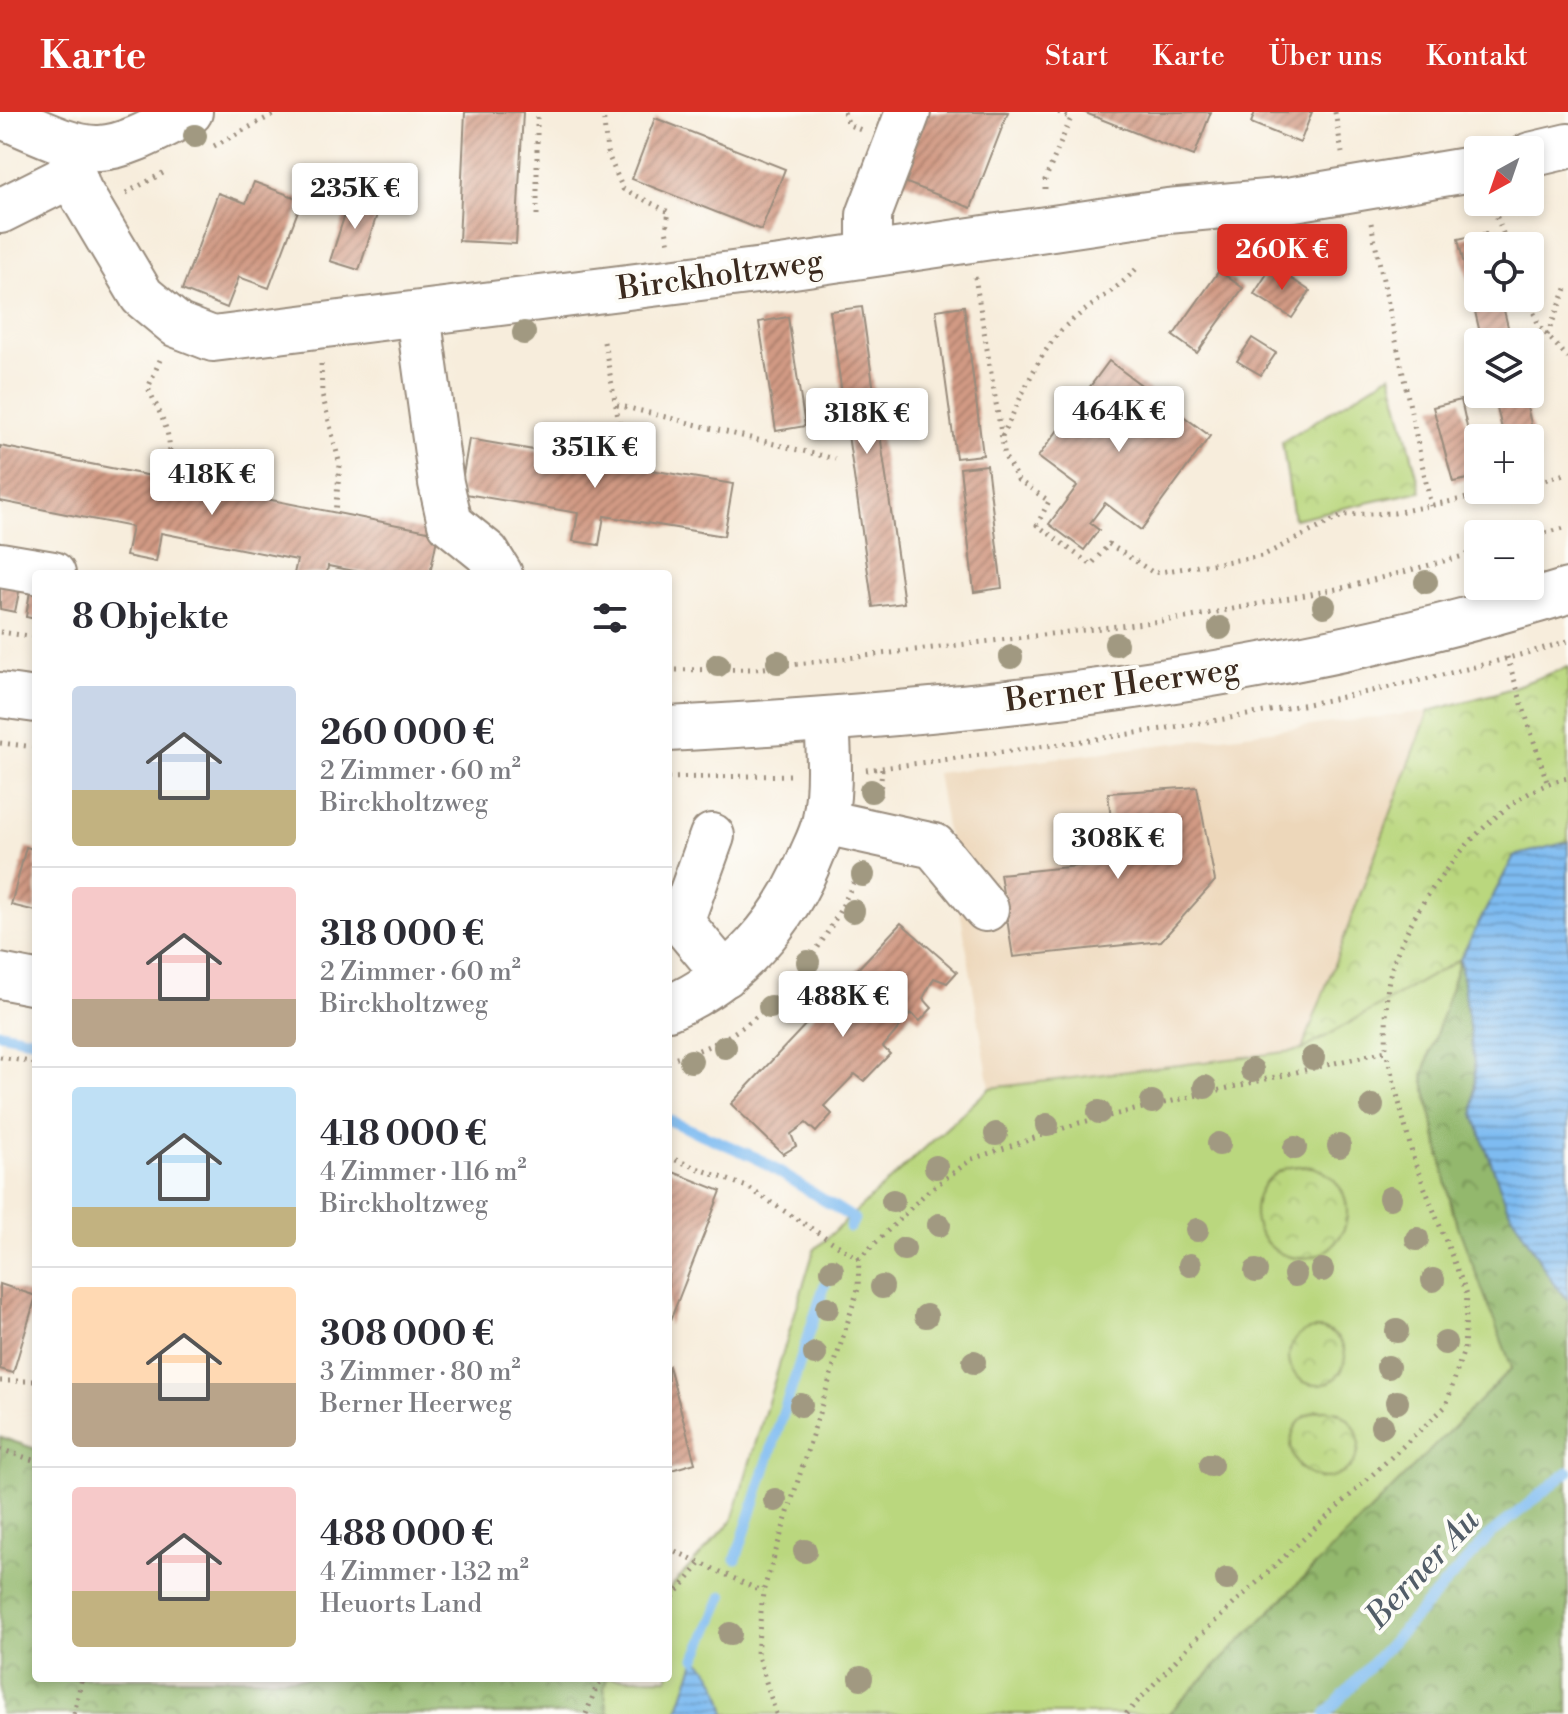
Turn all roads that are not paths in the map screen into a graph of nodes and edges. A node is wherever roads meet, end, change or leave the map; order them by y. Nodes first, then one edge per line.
1 (190, 112) edge
2 (908, 112) edge
3 (0, 115) edge
4 (1568, 146) edge
5 (1544, 152) edge
6 (72, 160) junction
7 (1464, 170) edge
8 (0, 211) edge
9 (869, 254) junction
10 (418, 314) junction
11 (0, 565) edge
12 (32, 570) edge
13 (498, 570) edge
14 (1568, 591) edge
15 (0, 695) edge
16 (32, 699) edge
17 (827, 720) junction
18 (672, 729) edge
19 (825, 822) junction
20 (712, 836) dead end
21 (986, 909) dead end
22 (725, 975) junction
23 (0, 976) edge
24 (32, 982) edge
25 (672, 1006) edge

1 - 6 street
2 - 9 street
3 - 6 street
4 - 5 street
6 - 8 street
6 - 10 street, Birckholtzweg
7 - 9 street, Birckholtzweg
9 - 10 street, Birckholtzweg
10 - 13 street
11 - 12 street
14 - 17 street, Berner Heerweg
15 - 16 street
17 - 18 street, Berner Heerweg
17 - 19 street
19 - 21 street
19 - 22 street
20 - 22 street
22 - 25 street
23 - 24 street

